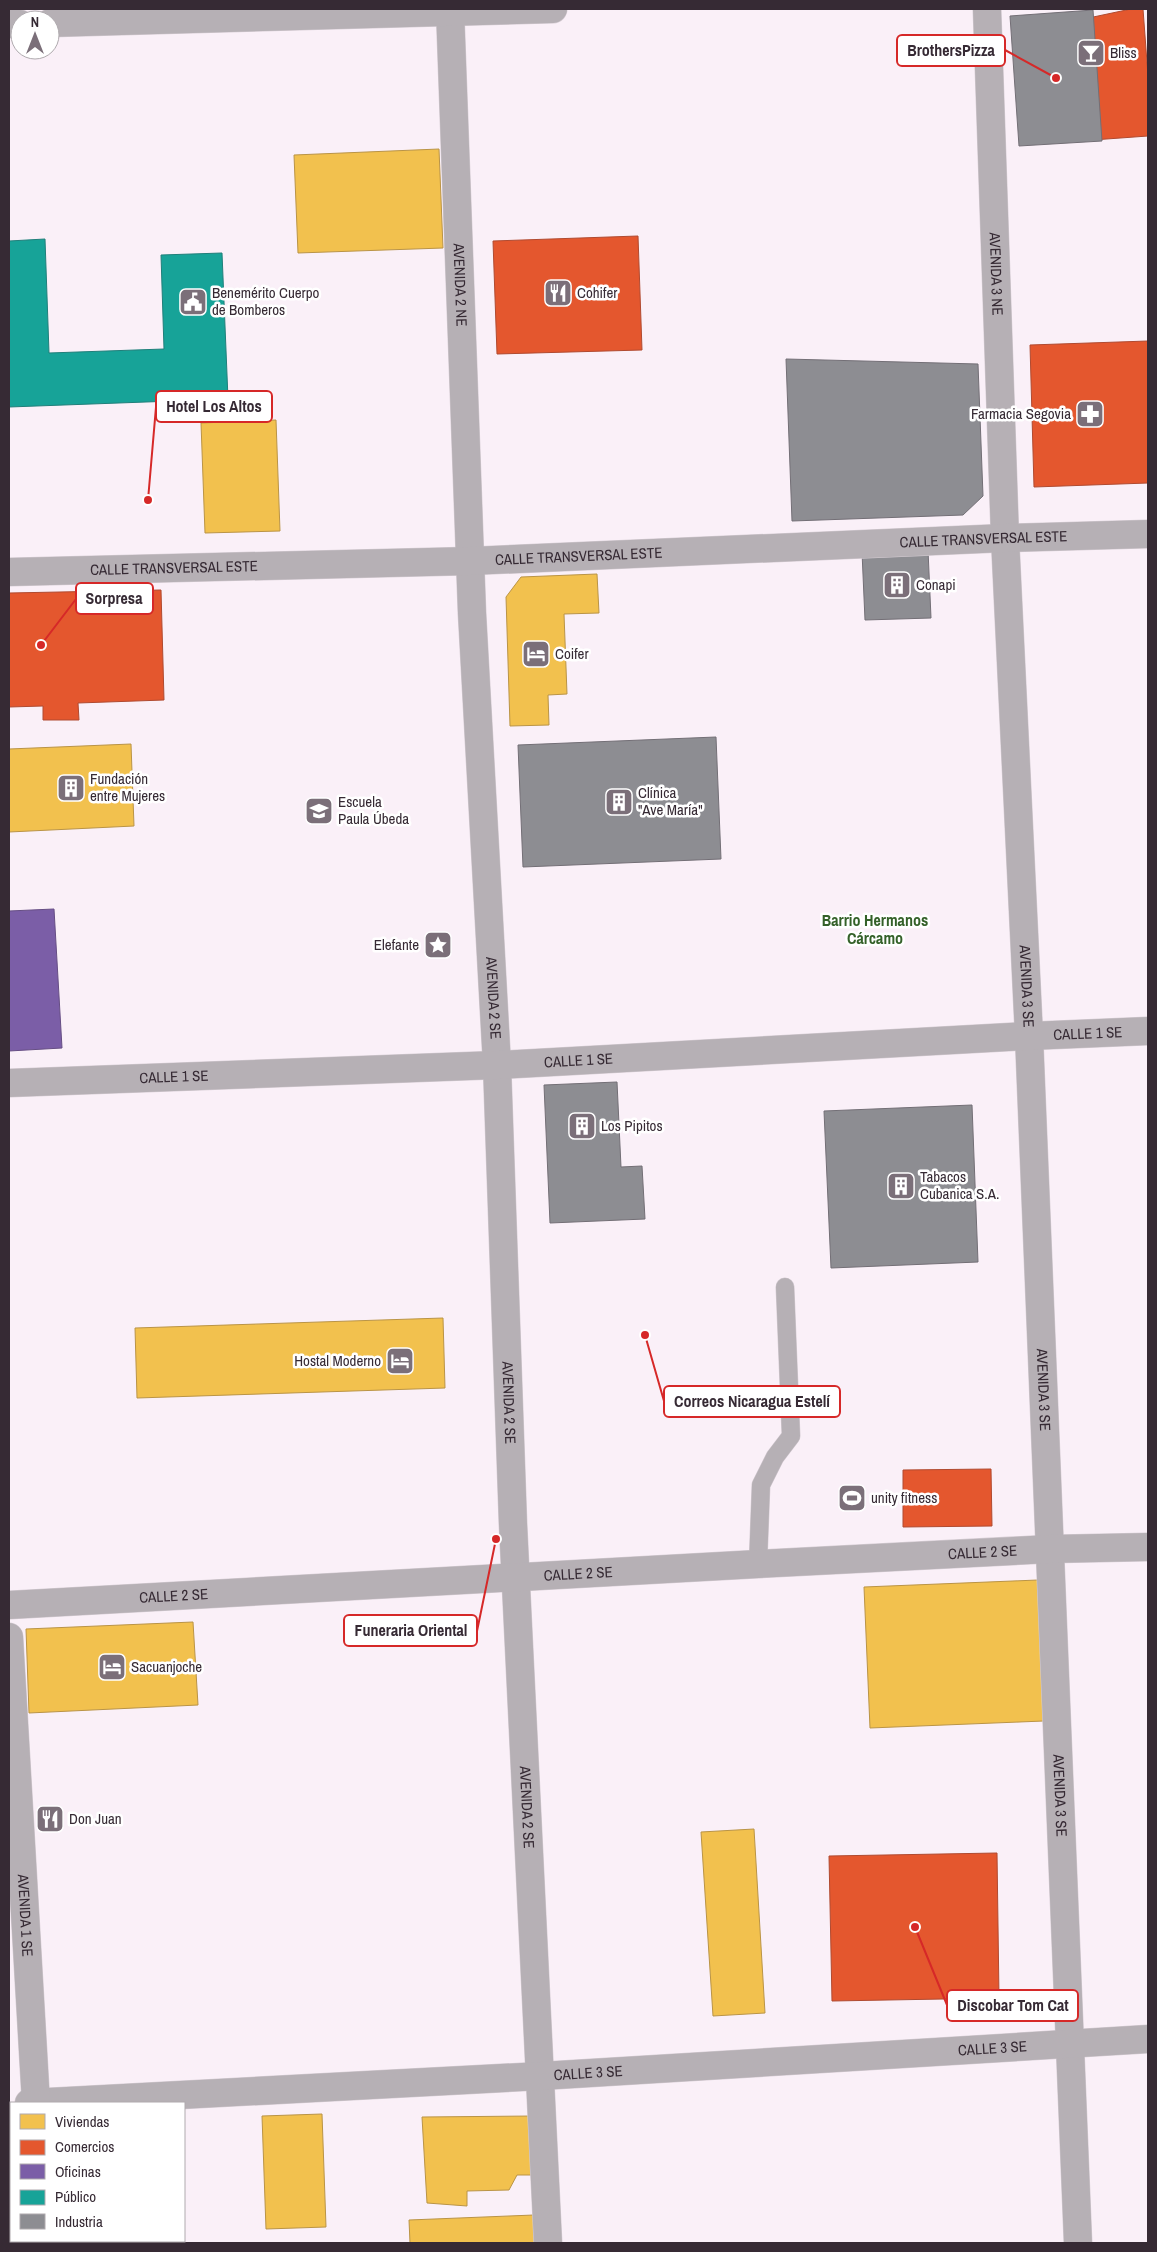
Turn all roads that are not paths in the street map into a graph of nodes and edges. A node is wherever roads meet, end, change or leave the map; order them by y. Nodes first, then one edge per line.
1 (553, 9) edge
2 (987, 9) edge
3 (450, 11) edge
4 (60, 23) edge
5 (1148, 534) edge
6 (1005, 538) junction
7 (470, 561) junction
8 (9, 572) edge
9 (1148, 1031) edge
10 (1029, 1036) junction
11 (497, 1065) junction
12 (9, 1084) edge
13 (785, 1287) dead end
14 (1148, 1547) edge
15 (1050, 1549) junction
16 (758, 1564) junction
17 (516, 1577) junction
18 (9, 1605) edge
19 (9, 1636) edge
20 (1148, 2039) edge
21 (1070, 2045) junction
22 (541, 2076) junction
23 (36, 2102) edge
24 (55, 2102) edge
25 (548, 2243) edge
26 (1078, 2243) edge

1 - 3 street
2 - 6 street, AVENIDA 3 NE
3 - 4 street
3 - 7 street, AVENIDA 2 NE
5 - 6 street, CALLE TRANSVERSAL ESTE
6 - 7 street, CALLE TRANSVERSAL ESTE
6 - 10 street, AVENIDA 3 SE
7 - 8 street, CALLE TRANSVERSAL ESTE
7 - 11 street, AVENIDA 2 SE
9 - 10 street, CALLE 1 SE
10 - 11 street, CALLE 1 SE
10 - 15 street, AVENIDA 3 SE
11 - 12 street, CALLE 1 SE
11 - 17 street, AVENIDA 2 SE
13 - 16 lane
14 - 15 street, CALLE 2 SE
15 - 16 street, CALLE 2 SE
15 - 21 street, AVENIDA 3 SE
16 - 17 street, CALLE 2 SE
17 - 18 street, CALLE 2 SE
17 - 22 street, AVENIDA 2 SE
19 - 23 street, AVENIDA 1 SE
20 - 21 street, CALLE 3 SE
21 - 22 street, CALLE 3 SE
21 - 26 street, AVENIDA 3 SE
22 - 24 street, CALLE 3 SE
22 - 25 street, AVENIDA 2 SE

